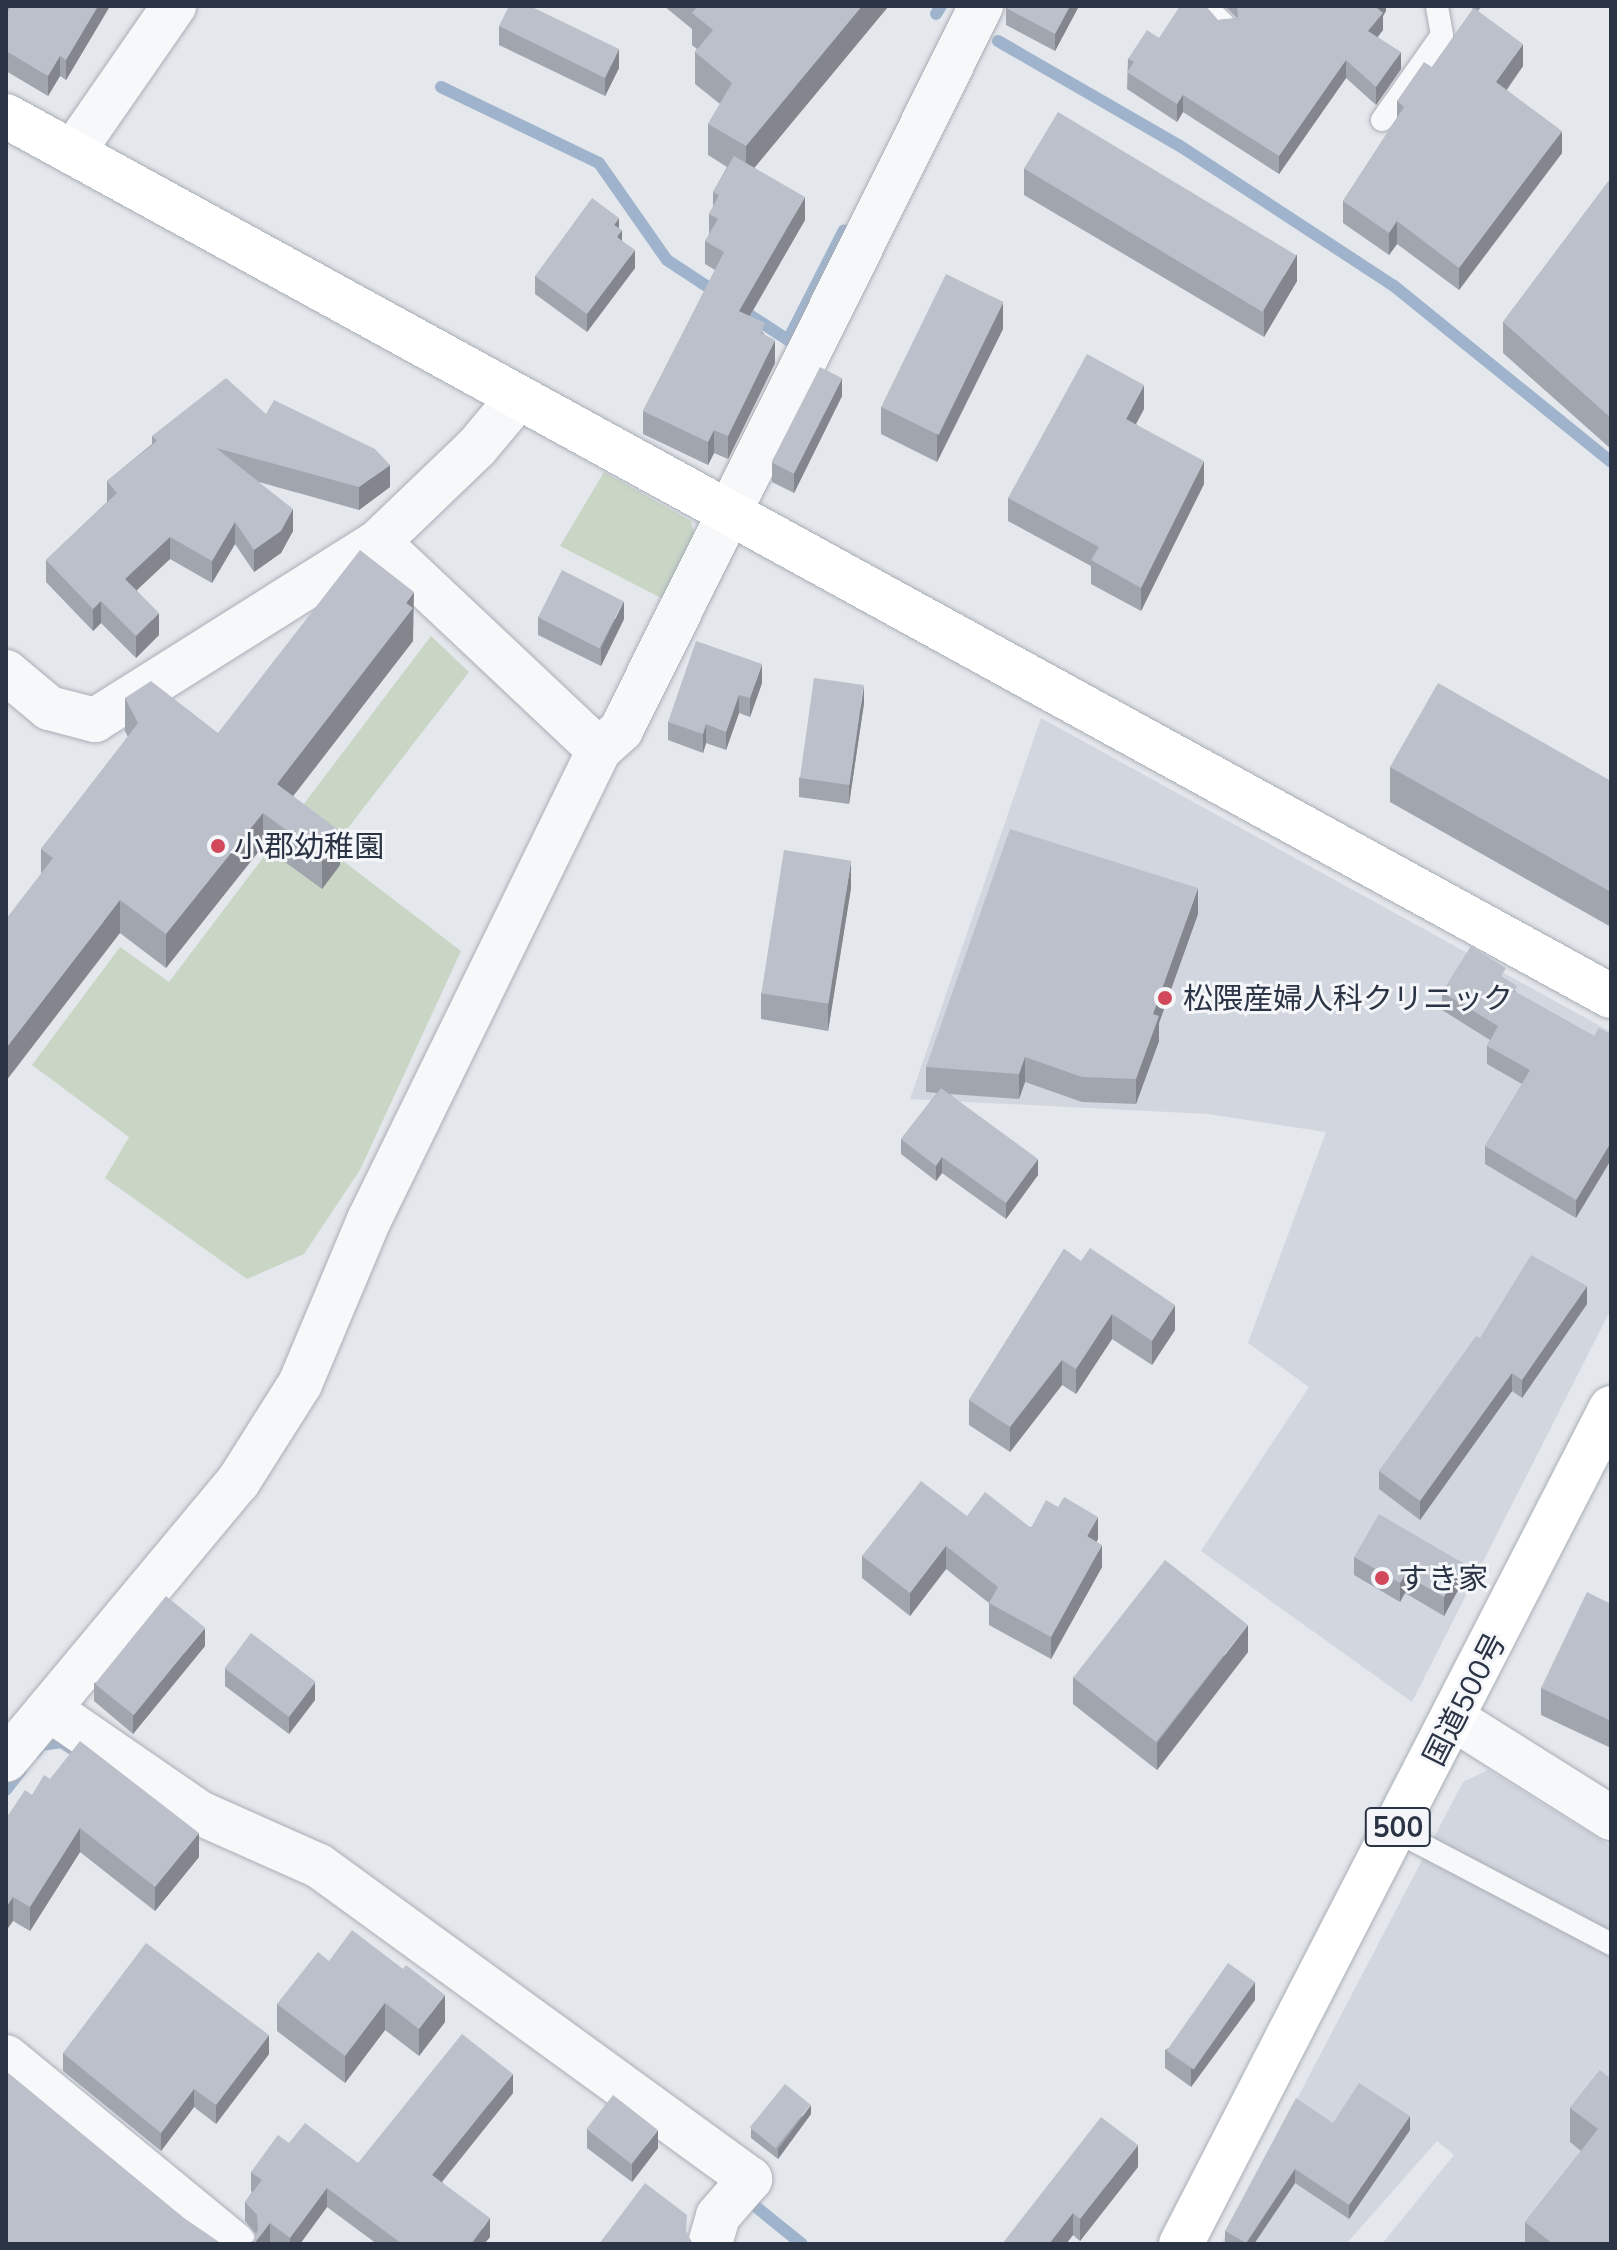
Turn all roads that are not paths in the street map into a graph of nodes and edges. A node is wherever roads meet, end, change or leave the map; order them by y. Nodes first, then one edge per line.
1 (174, 6) edge
2 (981, 6) edge
3 (1205, 6) edge
4 (1437, 6) edge
5 (1227, 27) edge
6 (6, 116) edge
7 (1382, 120) dead end
8 (73, 152) junction
9 (518, 398) junction
10 (730, 515) junction
11 (378, 542) junction
12 (6, 672) edge
13 (599, 750) junction
14 (1611, 996) edge
15 (1611, 1408) edge
16 (49, 1709) junction
17 (1454, 1719) junction
18 (6, 1760) edge
19 (1611, 1818) edge
20 (1396, 1831) junction
21 (1611, 1944) edge
22 (6, 2057) edge
23 (234, 2244) edge
24 (710, 2244) edge
25 (1181, 2244) edge

1 - 8 street
2 - 10 street
3 - 5 lane
4 - 7 lane
6 - 8 main road
8 - 9 main road
9 - 10 main road
9 - 11 street
10 - 13 street
10 - 14 main road
11 - 12 street
11 - 13 street
13 - 16 street
15 - 17 main road, 国道500号 / 500
16 - 18 street
16 - 24 street
17 - 19 street
17 - 20 main road, 国道500号 / 500
20 - 21 lane
20 - 25 main road, 国道500号 / 500
22 - 23 street

